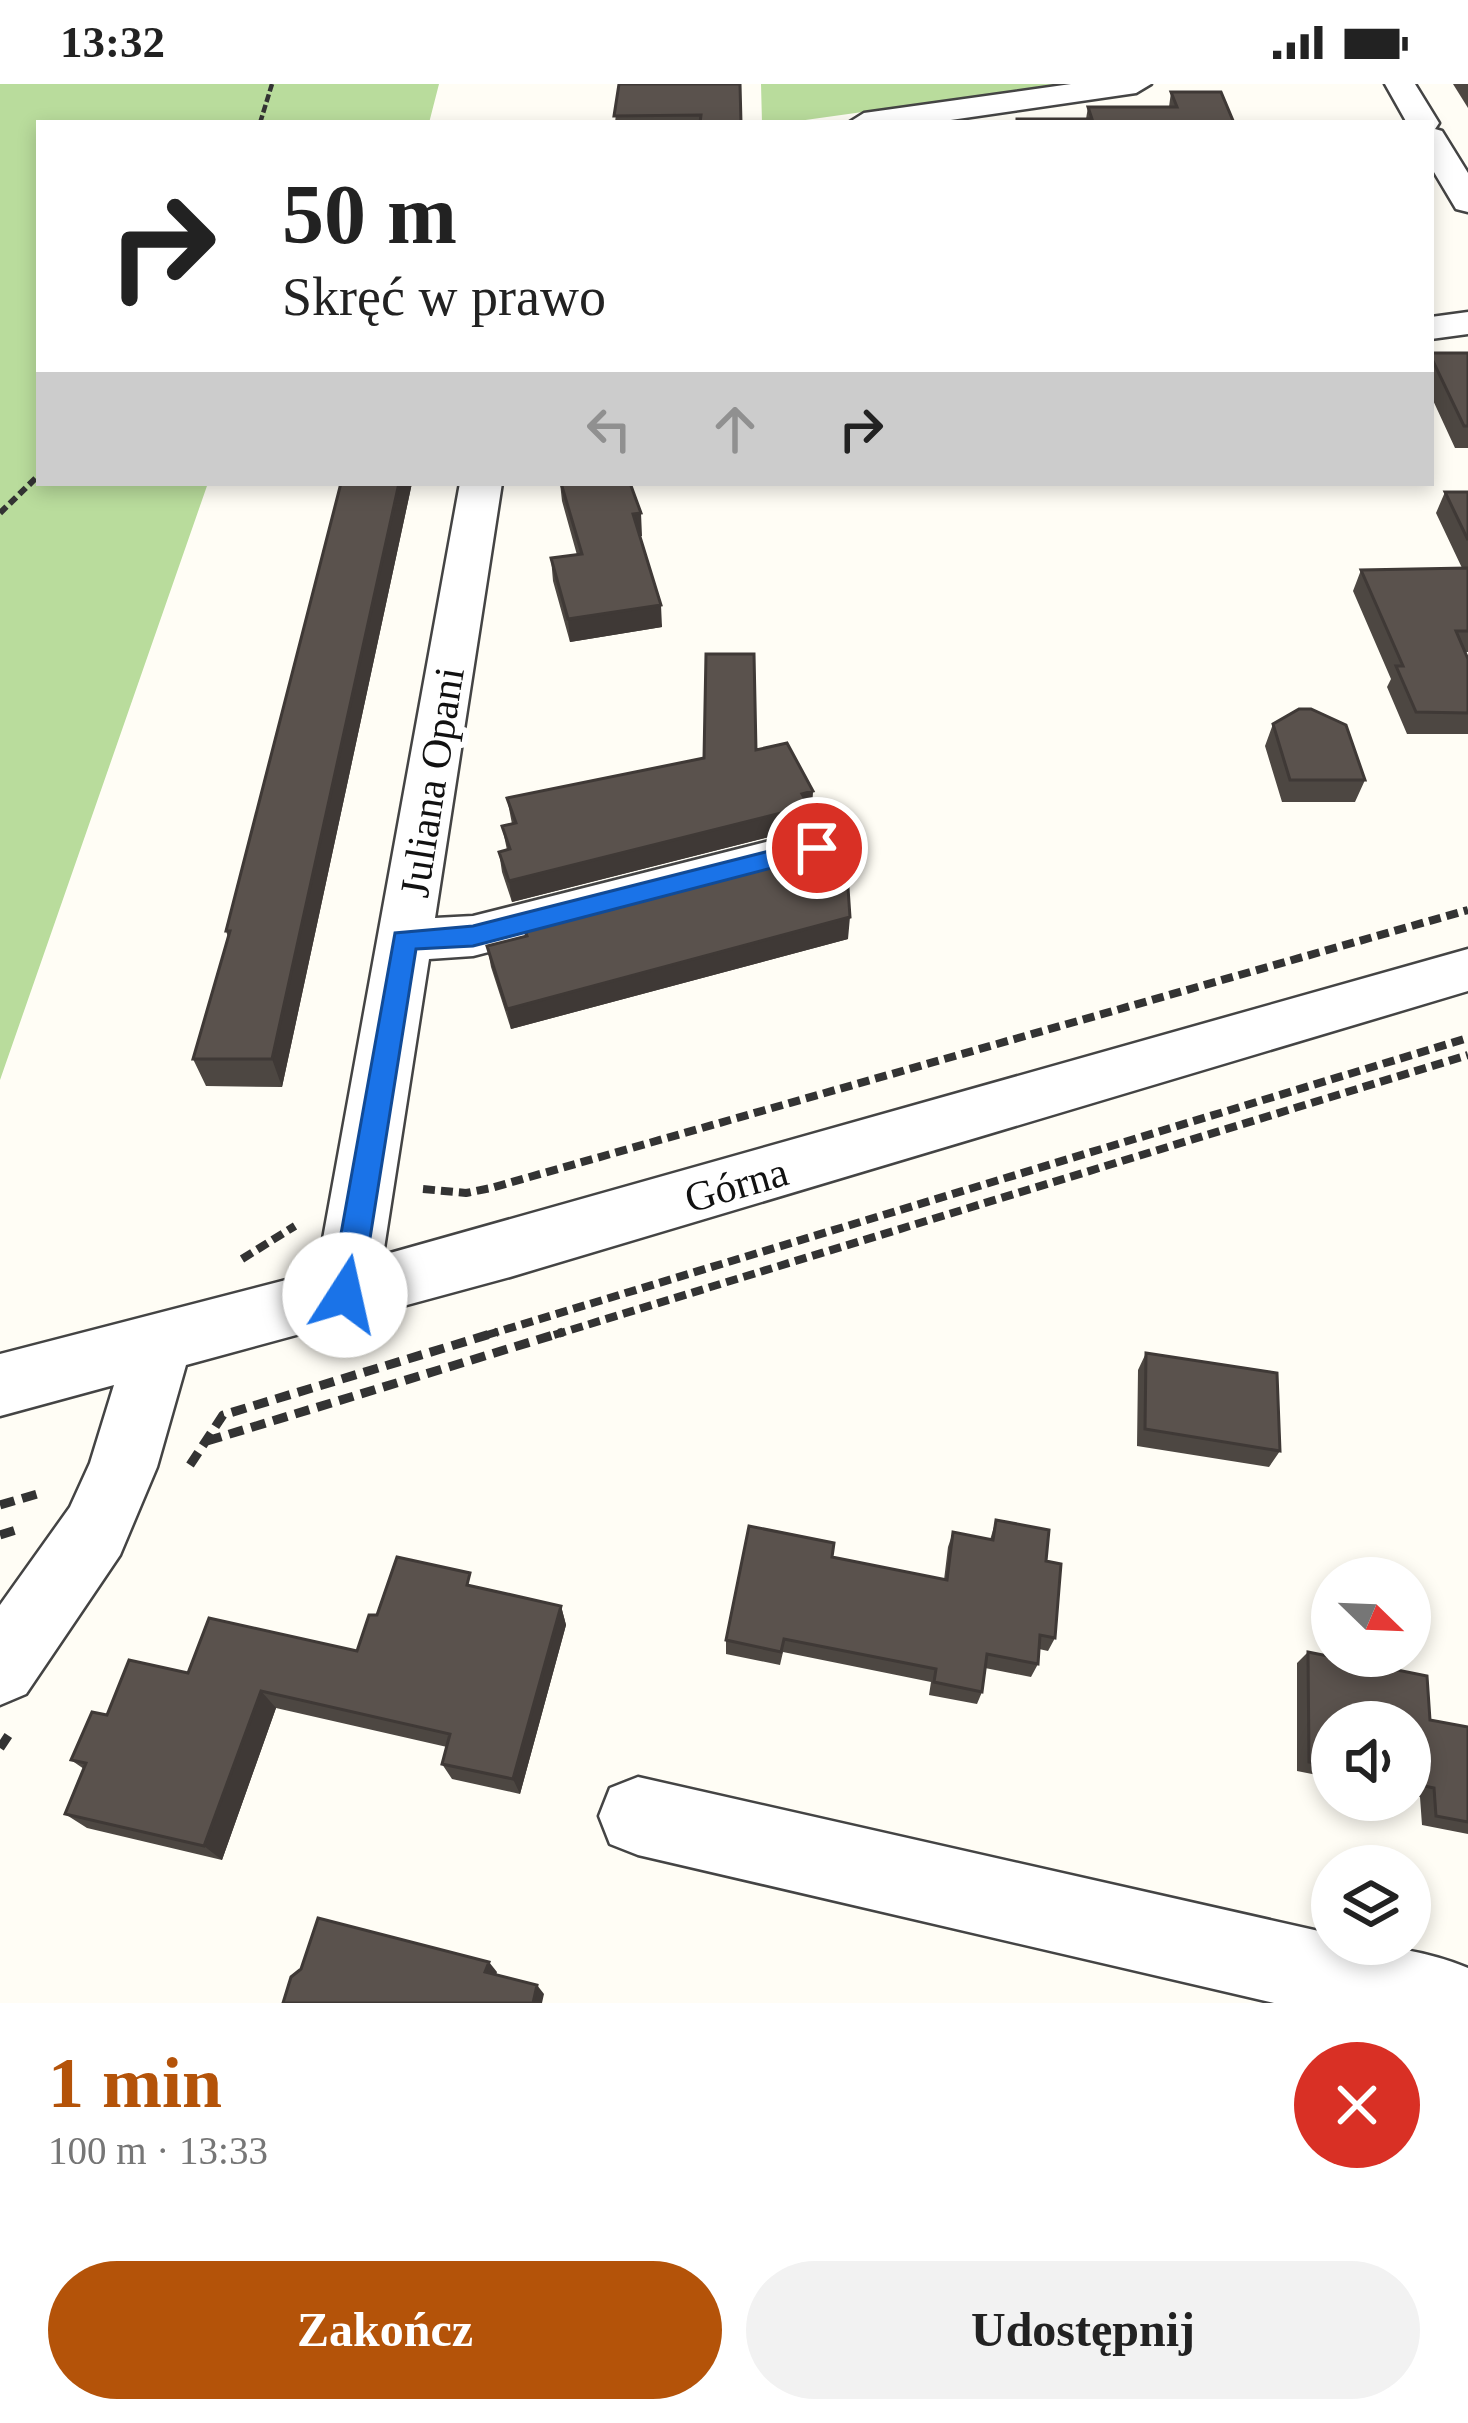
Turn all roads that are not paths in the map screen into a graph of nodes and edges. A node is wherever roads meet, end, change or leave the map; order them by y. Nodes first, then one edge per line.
1 (1136, 84) edge
2 (1400, 84) edge
3 (1048, 110) edge
4 (907, 120) edge
5 (1421, 120) edge
6 (1434, 143) edge
7 (1468, 206) edge
8 (1434, 209) edge
9 (1468, 322) edge
10 (1434, 328) edge
11 (480, 486) edge
12 (817, 848) edge
13 (404, 940) junction
14 (1468, 970) edge
15 (345, 1295) junction
16 (159, 1345) junction
17 (0, 1384) edge
18 (0, 1668) edge
19 (638, 1816) dead end
20 (1453, 2003) edge

1 - 3 street
2 - 5 street
3 - 4 street
6 - 7 street
7 - 8 street
9 - 10 street
11 - 13 street, Juliana Opani
12 - 13 street
13 - 15 street, Juliana Opani
14 - 15 street, Górna
15 - 16 street, Górna
16 - 17 street, Górna
16 - 18 street
19 - 20 street

